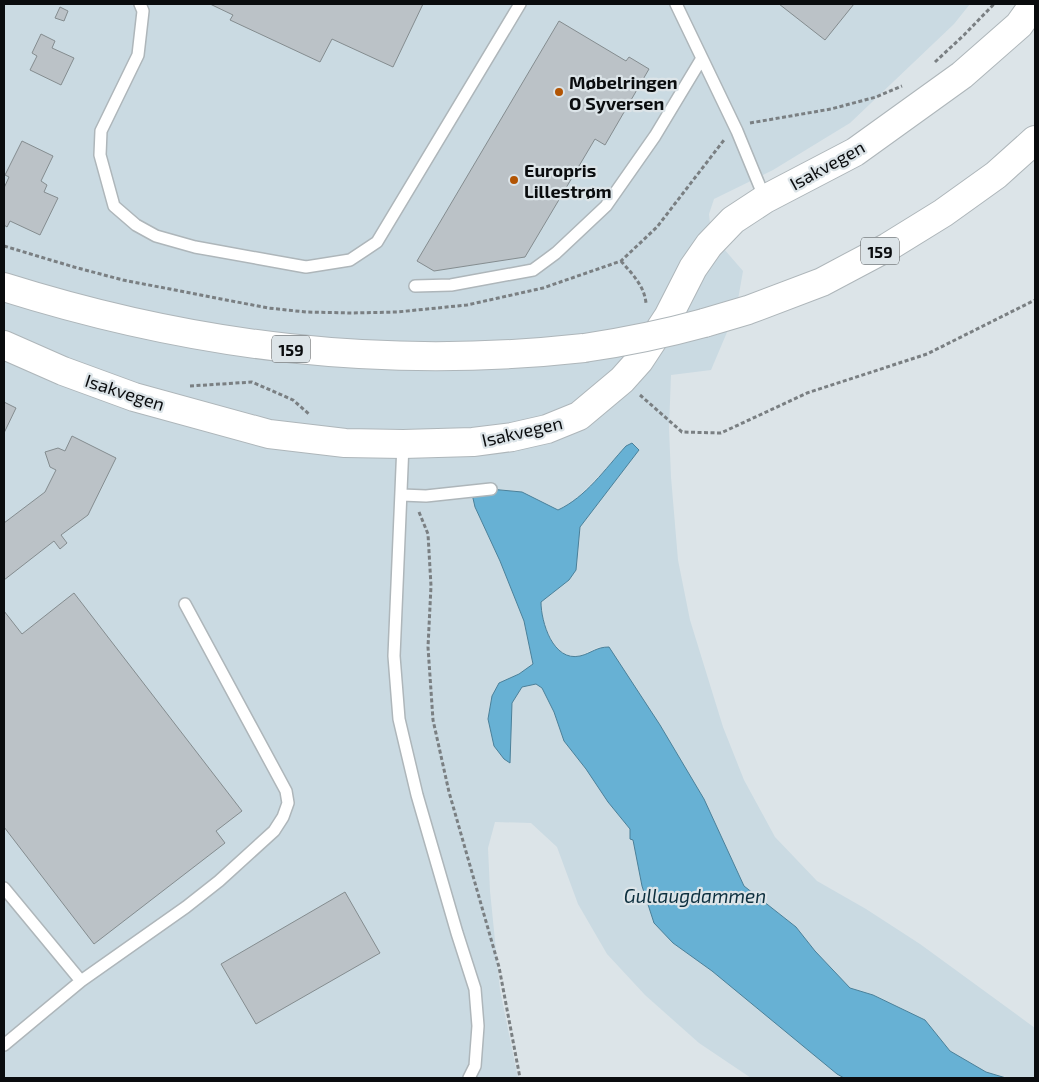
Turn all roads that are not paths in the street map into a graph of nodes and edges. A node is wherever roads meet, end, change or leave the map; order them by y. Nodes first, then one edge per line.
1 (140, 4) edge
2 (520, 4) edge
3 (676, 4) edge
4 (1034, 4) edge
5 (702, 58) junction
6 (1035, 140) edge
7 (765, 199) junction
8 (415, 286) dead end
9 (4, 287) edge
10 (4, 345) edge
11 (403, 444) junction
12 (491, 489) dead end
13 (402, 495) junction
14 (185, 604) dead end
15 (4, 888) edge
16 (81, 981) junction
17 (4, 1045) edge
18 (469, 1078) edge

1 - 2 lane
3 - 5 lane
4 - 7 main road, Isakvegen
5 - 7 lane
5 - 8 lane
6 - 9 main road, 159, bridge
7 - 11 main road, Isakvegen
10 - 11 main road, Isakvegen
11 - 13 lane
12 - 13 lane
13 - 18 lane
14 - 16 lane
15 - 16 lane
16 - 17 lane

